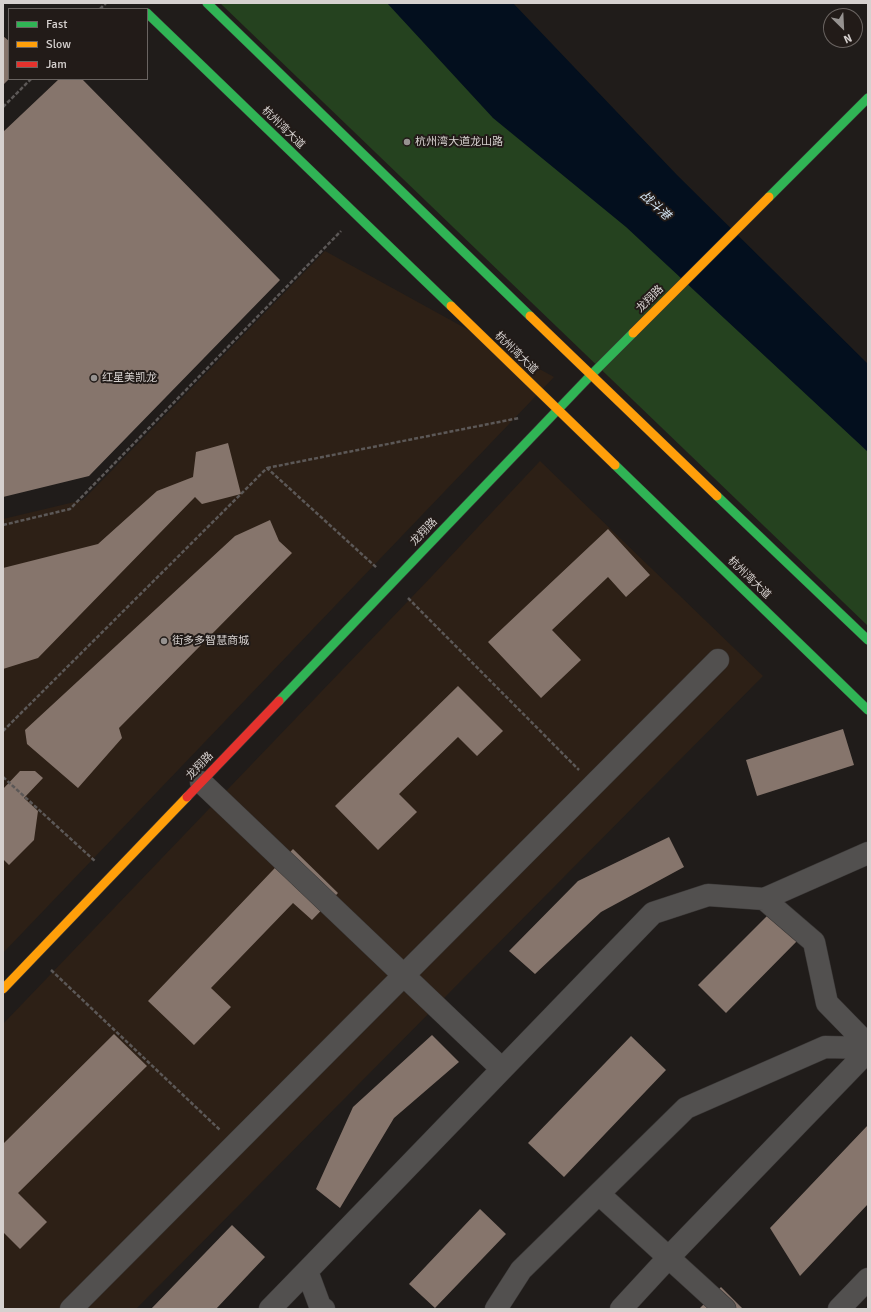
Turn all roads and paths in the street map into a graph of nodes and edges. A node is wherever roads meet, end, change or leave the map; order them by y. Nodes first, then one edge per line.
1 (207, 3) edge
2 (148, 14) edge
3 (30, 80) edge
4 (868, 98) edge
5 (3, 107) edge
6 (356, 215) junction
7 (590, 376) junction
8 (557, 410) junction
9 (519, 418) dead end
10 (267, 468) junction
11 (3, 525) edge
12 (392, 582) junction
13 (868, 640) edge
14 (718, 660) dead end
15 (868, 710) edge
16 (3, 731) edge
17 (3, 777) edge
18 (201, 782) junction
19 (593, 784) junction
20 (868, 853) edge
21 (111, 876) junction
22 (764, 899) junction
23 (36, 955) junction
24 (403, 975) junction
25 (3, 989) edge
26 (868, 1046) edge
27 (868, 1051) edge
28 (502, 1069) junction
29 (235, 1144) junction
30 (599, 1194) junction
31 (669, 1257) junction
32 (307, 1271) junction
33 (868, 1279) edge
34 (71, 1309) edge
35 (270, 1309) edge
36 (324, 1309) edge
37 (496, 1309) edge
38 (621, 1309) edge
39 (725, 1309) edge
40 (839, 1309) edge

1 - 7 main road
2 - 6 main road, 杭州湾大道
3 - 5 path
4 - 7 main road, 龙翔路
6 - 8 main road, 杭州湾大道
6 - 11 path
7 - 8 main road, 龙翔路
7 - 13 main road
8 - 12 main road, 龙翔路
8 - 15 main road, 杭州湾大道
9 - 10 path
10 - 12 path
10 - 16 path
12 - 18 main road, 龙翔路
12 - 19 path
14 - 19 street
17 - 21 path
18 - 21 main road, 龙翔路
18 - 24 street
19 - 24 street
20 - 22 street
21 - 23 main road, 龙翔路
22 - 26 street
22 - 28 street
23 - 25 main road, 龙翔路
23 - 29 path
24 - 28 street
24 - 29 street
26 - 30 street
27 - 31 street
28 - 32 street
29 - 34 street
30 - 31 street
30 - 37 street
31 - 38 street
31 - 39 street
32 - 35 street
32 - 36 street
33 - 40 street

